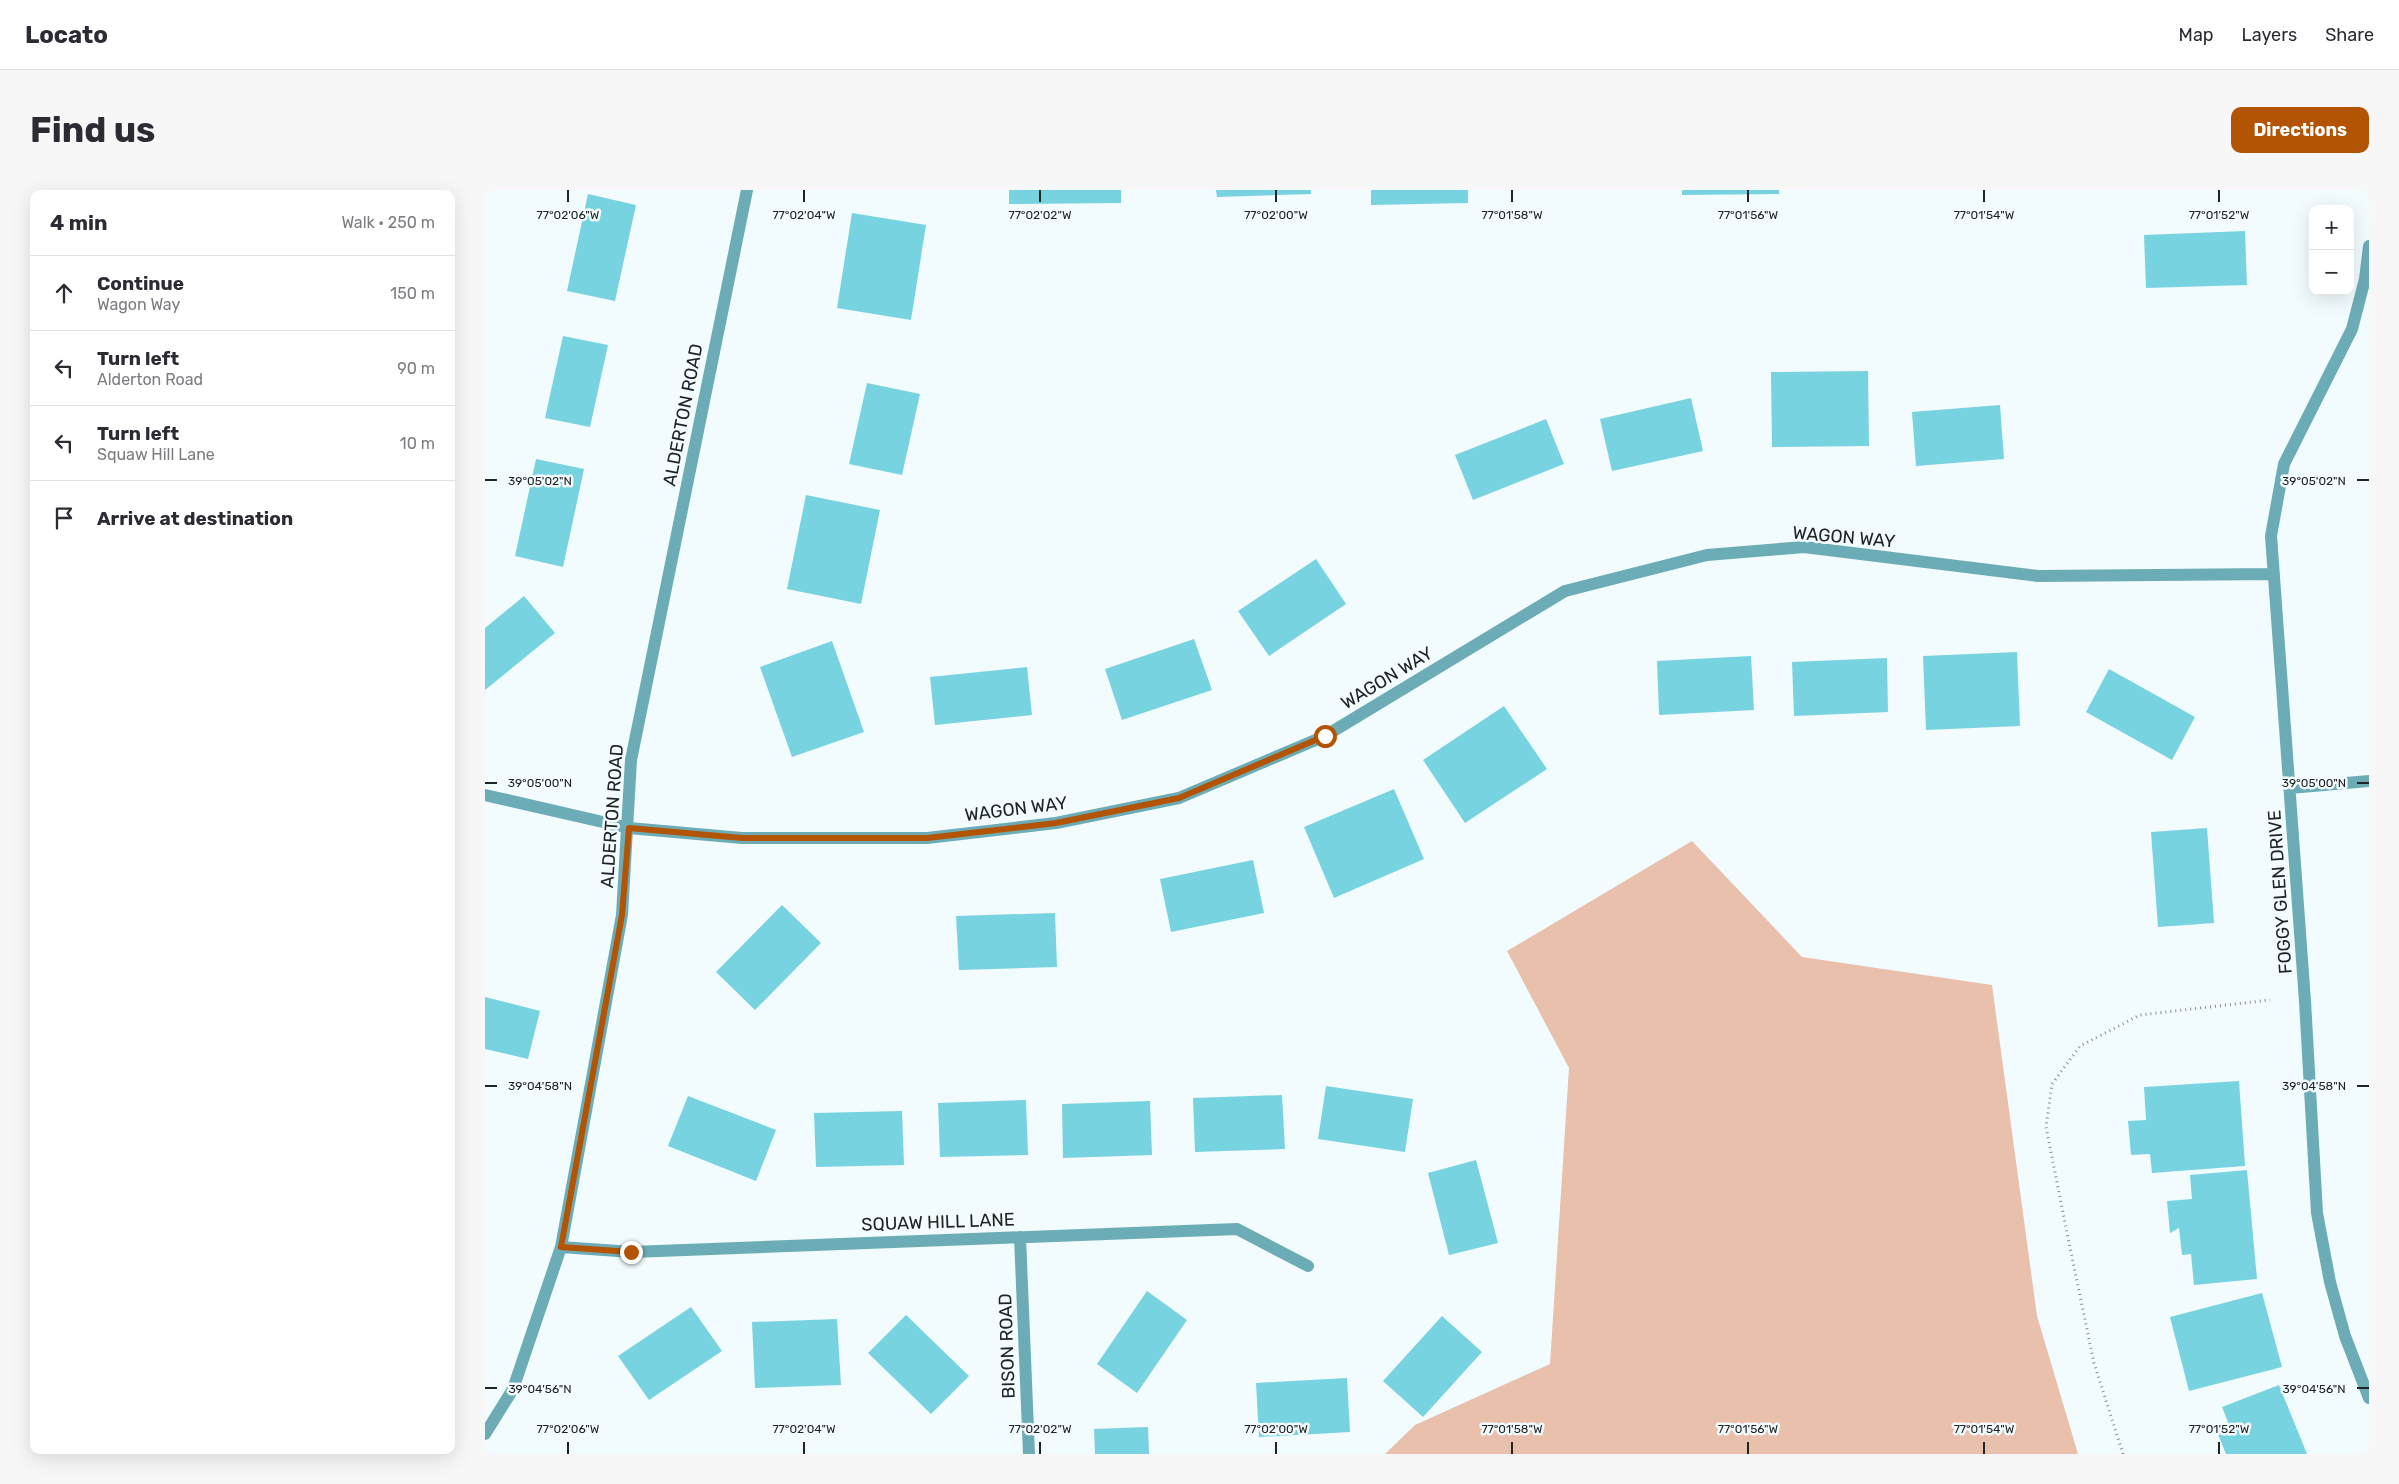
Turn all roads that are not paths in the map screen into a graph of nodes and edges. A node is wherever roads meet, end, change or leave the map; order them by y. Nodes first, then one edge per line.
1 (747, 190) edge
2 (2369, 246) edge
3 (2274, 574) junction
4 (2369, 780) edge
5 (2290, 788) junction
6 (485, 795) edge
7 (629, 828) junction
8 (1021, 1237) junction
9 (561, 1247) junction
10 (1308, 1266) dead end
11 (2369, 1398) edge
12 (485, 1434) edge
13 (1029, 1454) edge

1 - 7 street, ALDERTON ROAD
2 - 3 street, FOGGY GLEN DRIVE
3 - 5 street, FOGGY GLEN DRIVE
3 - 7 street, WAGON WAY
4 - 5 street
5 - 11 street, FOGGY GLEN DRIVE
6 - 7 street, WAGON WAY
7 - 9 street, ALDERTON ROAD
8 - 9 street, SQUAW HILL LANE
8 - 10 street, SQUAW HILL LANE
8 - 13 street, BISON ROAD
9 - 12 street, ALDERTON ROAD

